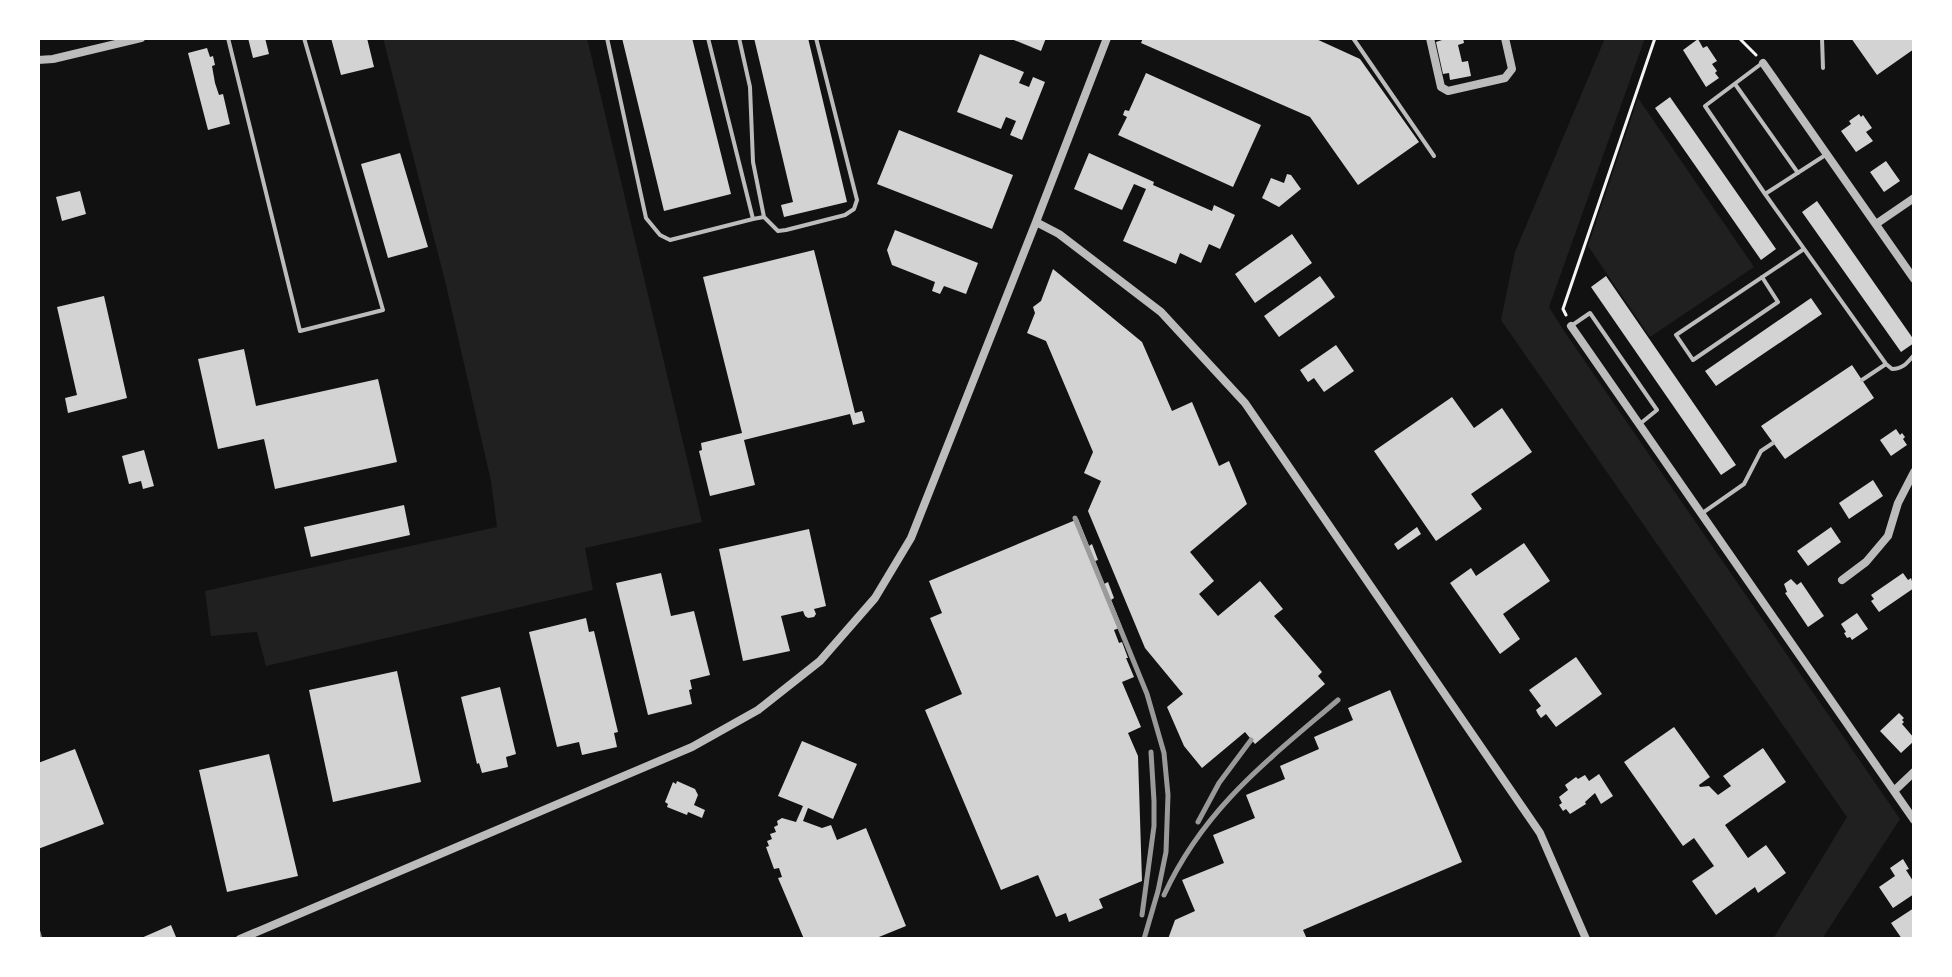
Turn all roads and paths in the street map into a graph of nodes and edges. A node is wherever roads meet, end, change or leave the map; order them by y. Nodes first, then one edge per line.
1 (141, 38) edge
2 (228, 38) edge
3 (304, 38) edge
4 (607, 38) edge
5 (708, 38) edge
6 (739, 38) edge
7 (816, 38) edge
8 (1107, 38) edge
9 (1353, 38) edge
10 (1430, 38) edge
11 (1505, 38) edge
12 (1655, 38) edge
13 (1739, 38) edge
14 (1822, 38) edge
15 (38, 60) edge
16 (1763, 63) junction
17 (1823, 68) dead end
18 (1735, 84) junction
19 (1827, 154) junction
20 (1434, 156) dead end
21 (1798, 173) junction
22 (1765, 194) junction
23 (1914, 198) edge
24 (764, 217) junction
25 (753, 219) junction
26 (1036, 222) junction
27 (1876, 224) junction
28 (1804, 249) junction
29 (1762, 277) junction
30 (1914, 279) edge
31 (1571, 326) junction
32 (1914, 355) edge
33 (1886, 364) junction
34 (1862, 380) dead end
35 (1639, 424) junction
36 (1773, 443) dead end
37 (1914, 472) edge
38 (1701, 514) junction
39 (1842, 580) dead end
40 (1914, 772) edge
41 (1894, 791) junction
42 (1914, 820) edge
43 (240, 939) edge
44 (1586, 939) edge

1 - 15 street
2 - 3 lane
4 - 25 lane
5 - 25 lane
6 - 24 lane
7 - 24 lane
8 - 26 street
9 - 20 lane
10 - 11 street
12 - 31 path
13 - 16 path
14 - 17 lane
16 - 18 lane
16 - 19 street
18 - 21 lane
18 - 22 lane
19 - 21 lane
19 - 27 street
21 - 22 lane
22 - 28 lane
23 - 27 street
24 - 25 lane
26 - 43 street
26 - 44 street
27 - 30 street
28 - 29 lane
28 - 33 lane
29 - 29 lane
31 - 35 street
31 - 35 lane
32 - 33 lane
33 - 34 lane
35 - 38 street
36 - 38 lane
37 - 39 street
38 - 41 street
40 - 41 street
41 - 42 street

